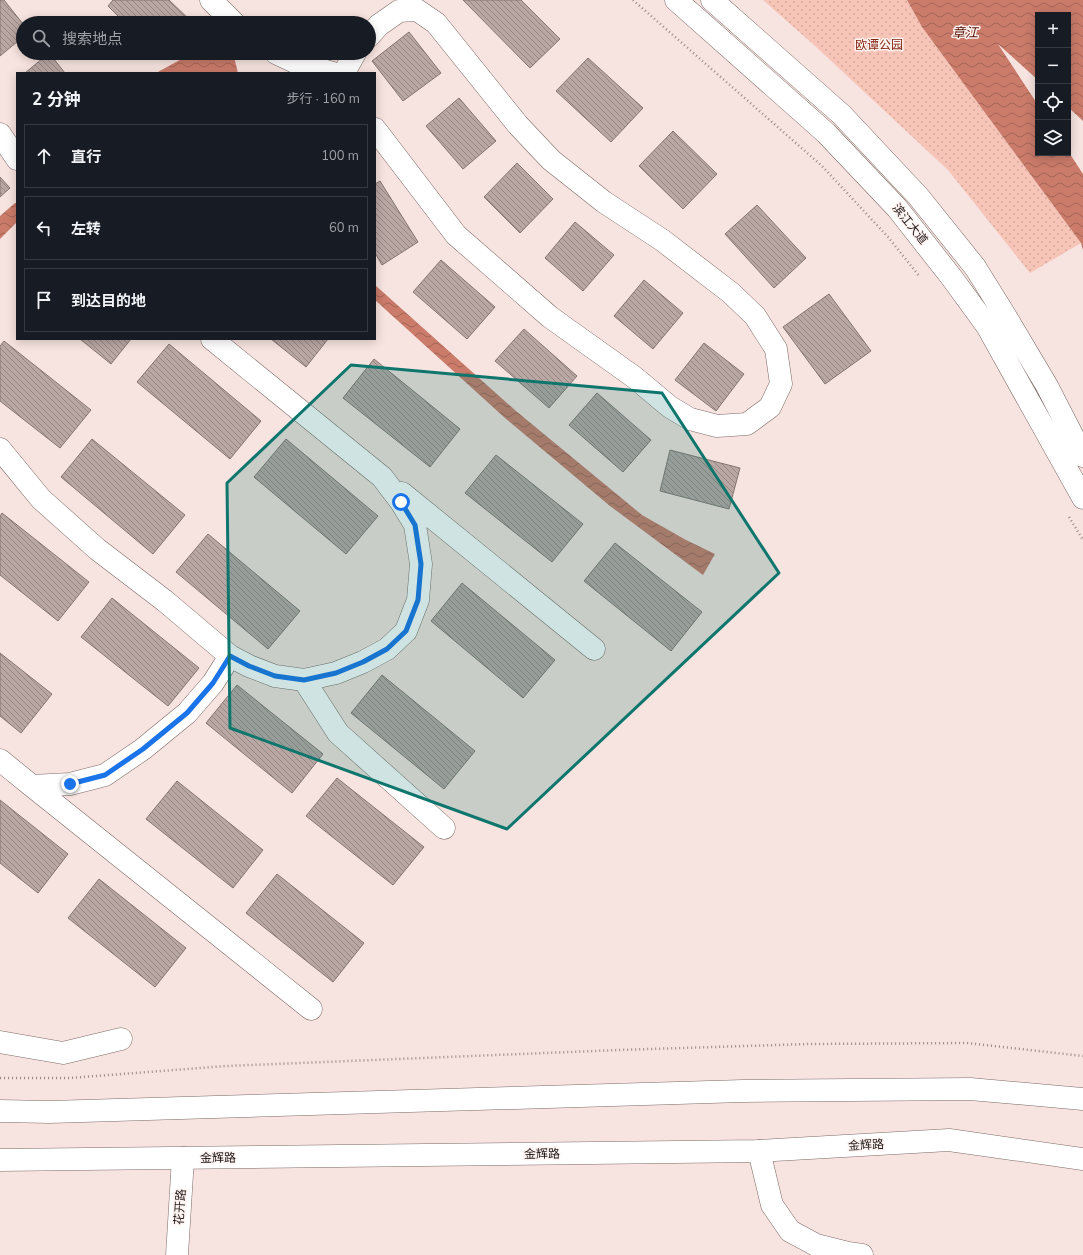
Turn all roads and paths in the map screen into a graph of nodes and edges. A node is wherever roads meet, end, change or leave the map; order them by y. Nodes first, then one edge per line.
1 (211, 0) edge
2 (632, 0) edge
3 (676, 0) edge
4 (712, 0) edge
5 (227, 16) edge
6 (376, 28) edge
7 (291, 60) edge
8 (350, 60) edge
9 (330, 72) edge
10 (344, 72) edge
11 (376, 130) edge
12 (0, 134) edge
13 (16, 158) edge
14 (920, 278) dead end
15 (213, 340) edge
16 (0, 449) edge
17 (1083, 456) edge
18 (382, 477) junction
19 (1083, 498) edge
20 (1068, 516) dead end
21 (1083, 540) edge
22 (594, 649) dead end
23 (230, 656) junction
24 (304, 680) junction
25 (0, 760) edge
26 (32, 786) junction
27 (444, 828) dead end
28 (311, 1009) dead end
29 (121, 1039) dead end
30 (0, 1042) edge
31 (1083, 1056) edge
32 (0, 1078) edge
33 (1083, 1099) edge
34 (0, 1111) edge
35 (759, 1151) junction
36 (183, 1158) junction
37 (1083, 1159) edge
38 (0, 1160) edge
39 (177, 1255) edge
40 (862, 1255) edge

1 - 5 street
2 - 14 path
3 - 19 street, 滨江大道
4 - 17 street, 滨江大道
6 - 11 street
7 - 9 street
8 - 10 street
12 - 13 street
15 - 18 street
16 - 23 street
18 - 22 street
18 - 24 street
20 - 21 path
23 - 24 street
23 - 26 street
24 - 27 street
25 - 26 street
26 - 28 street
29 - 30 street
31 - 32 path
33 - 34 street
35 - 36 street, 金辉路
35 - 37 street, 金辉路
35 - 40 street
36 - 38 street, 金辉路
36 - 39 street, 花开路

